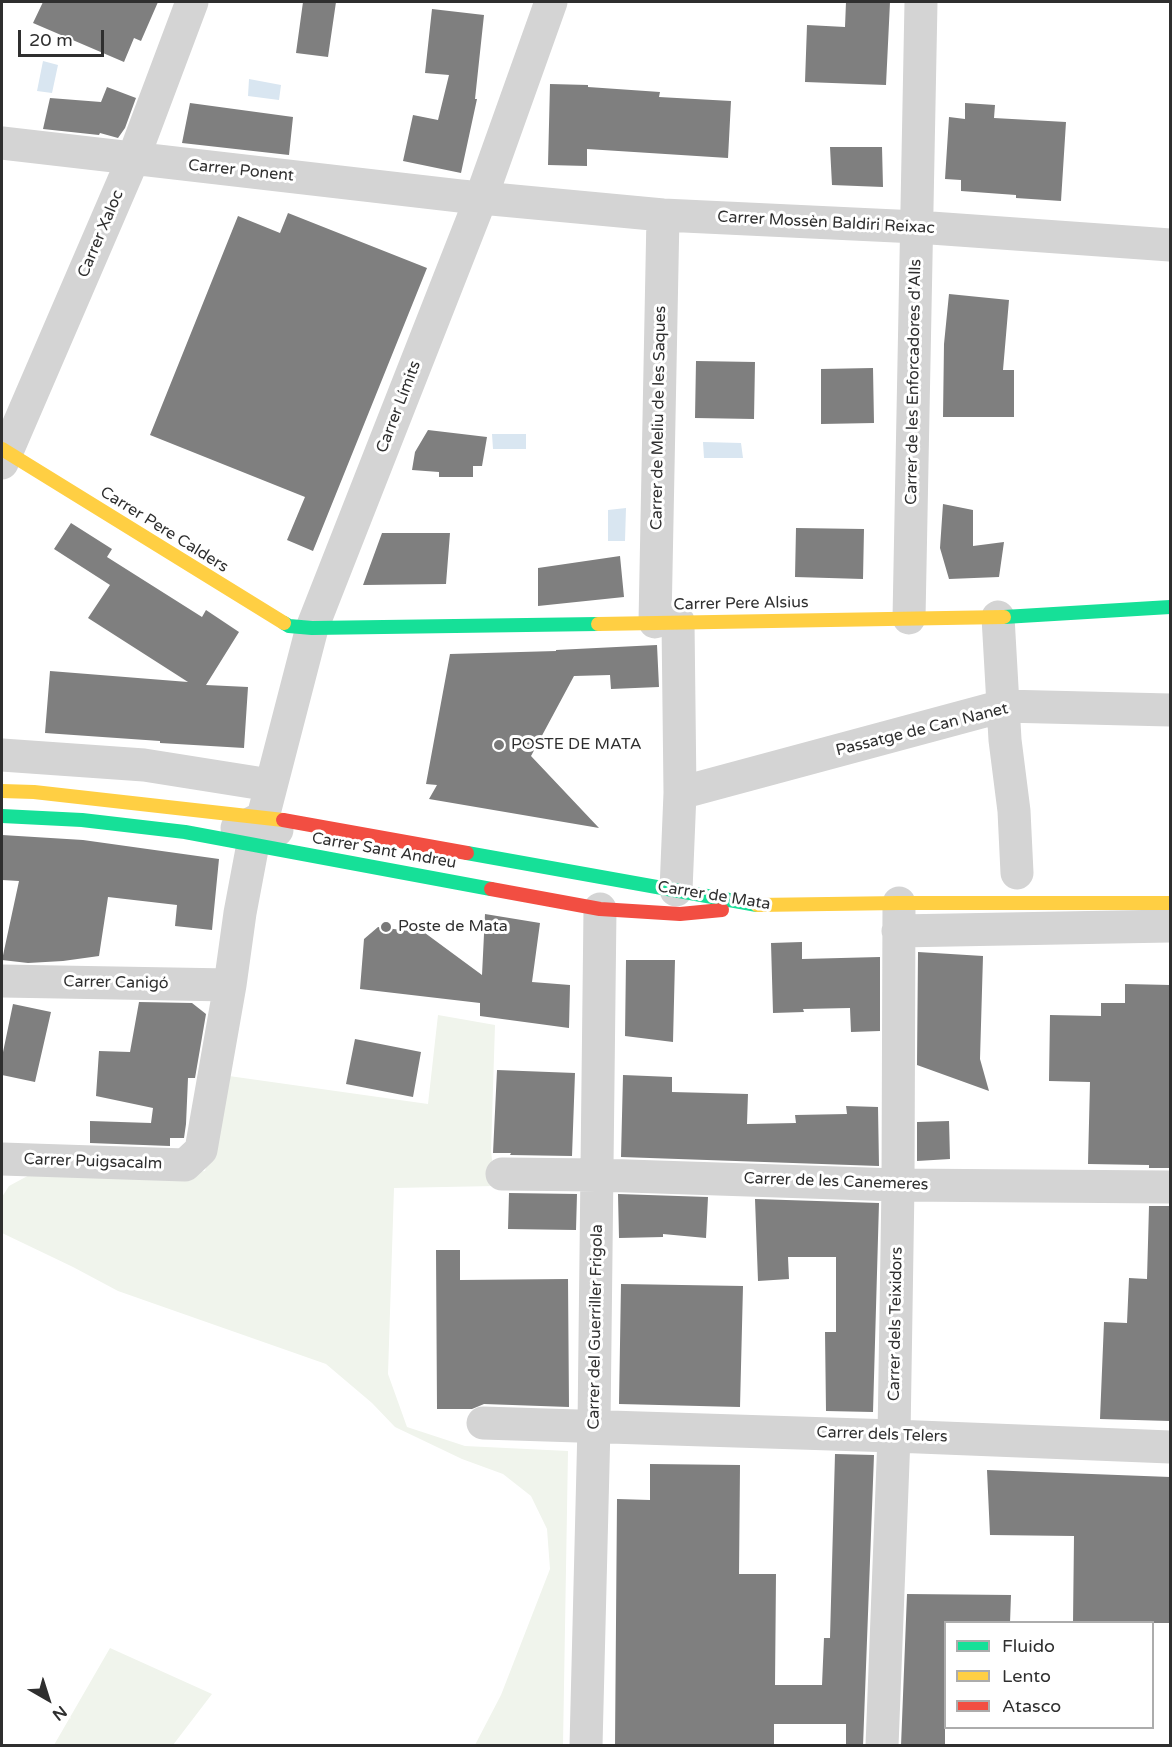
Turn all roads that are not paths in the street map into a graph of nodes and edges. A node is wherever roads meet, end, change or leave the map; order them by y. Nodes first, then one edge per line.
1 (192, 2) edge
2 (551, 2) edge
3 (921, 2) edge
4 (2, 143) edge
5 (133, 159) junction
6 (481, 198) junction
7 (663, 215) junction
8 (916, 227) junction
9 (1170, 245) edge
10 (3, 455) edge
11 (1170, 607) edge
12 (998, 617) junction
13 (909, 618) junction
14 (667, 622) junction
15 (312, 628) junction
16 (1003, 706) junction
17 (1170, 710) edge
18 (2, 755) edge
19 (270, 785) junction
20 (680, 794) junction
21 (7, 808) edge
22 (358, 833) joint
23 (255, 841) junction
24 (1017, 873) dead end
25 (593, 875) junction
26 (462, 882) junction
27 (676, 890) junction
28 (1170, 903) edge
29 (760, 906) junction
30 (600, 909) junction
31 (898, 917) junction
32 (1170, 926) edge
33 (2, 981) edge
34 (230, 985) junction
35 (9, 1165) edge
36 (185, 1165) joint
37 (502, 1174) dead end
38 (598, 1175) junction
39 (898, 1185) junction
40 (1170, 1187) edge
41 (483, 1423) dead end
42 (594, 1426) junction
43 (894, 1436) junction
44 (1170, 1447) edge
45 (586, 1746) edge
46 (882, 1746) edge

1 - 5 street, Carrer Xaloc
2 - 6 street, Carrer Límits
3 - 8 street, Carrer de les Enforcadores d'Alls
4 - 5 street, Carrer Ponent
5 - 6 street, Carrer Ponent
5 - 10 street, Carrer Xaloc
6 - 7 street, Carrer Mossèn Baldiri Reixac
6 - 15 street, Carrer Límits
7 - 8 street, Carrer Mossèn Baldiri Reixac
7 - 14 street, Carrer de Meliu de les Saques
8 - 9 street, Carrer Mossèn Baldiri Reixac
8 - 13 street, Carrer de les Enforcadores d'Alls
10 - 15 main road, Carrer Pere Calders
11 - 12 main road, Carrer Pere Alsius
12 - 13 main road, Carrer Pere Alsius
12 - 16 street
13 - 14 main road, Carrer Pere Alsius
14 - 15 main road, Carrer Pere Alsius
14 - 20 street, Carrer de Meliu de les Saques
15 - 19 street, Carrer Límits
16 - 17 street, Passatge de Can Nanet
16 - 20 street, Passatge de Can Nanet
16 - 24 street
18 - 19 street
19 - 23 street, Carrer Límits
20 - 27 street, Carrer de Meliu de les Saques
21 - 23 street
22 - 23 street
22 - 25 main road, Carrer de Mata
23 - 26 main road, Carrer Sant Andreu
23 - 34 street, Carrer Límits
25 - 26 street
25 - 27 main road, Carrer de Mata
26 - 30 main road, Carrer Sant Andreu
27 - 29 main road, Carrer de Mata
28 - 31 main road, Carrer de Mata
29 - 30 main road, Carrer Sant Andreu
29 - 31 main road, Carrer de Mata
30 - 38 street, Carrer del Guerriller Frigola
31 - 32 street, Carrer de Mata
31 - 39 street, Carrer dels Teixidors
33 - 34 street, Carrer Canigó
34 - 36 street, Carrer Límits
35 - 36 street, Carrer Puigsacalm
37 - 38 street, Carrer de les Canemeres
38 - 39 street, Carrer de les Canemeres
38 - 42 street, Carrer del Guerriller Frigola
39 - 40 street, Carrer de les Canemeres
39 - 43 street, Carrer dels Teixidors
41 - 42 street, Carrer dels Telers
42 - 43 street, Carrer dels Telers
42 - 45 street, Carrer del Guerriller Frigola
43 - 44 street, Carrer dels Telers
43 - 46 street, Carrer dels Teixidors

